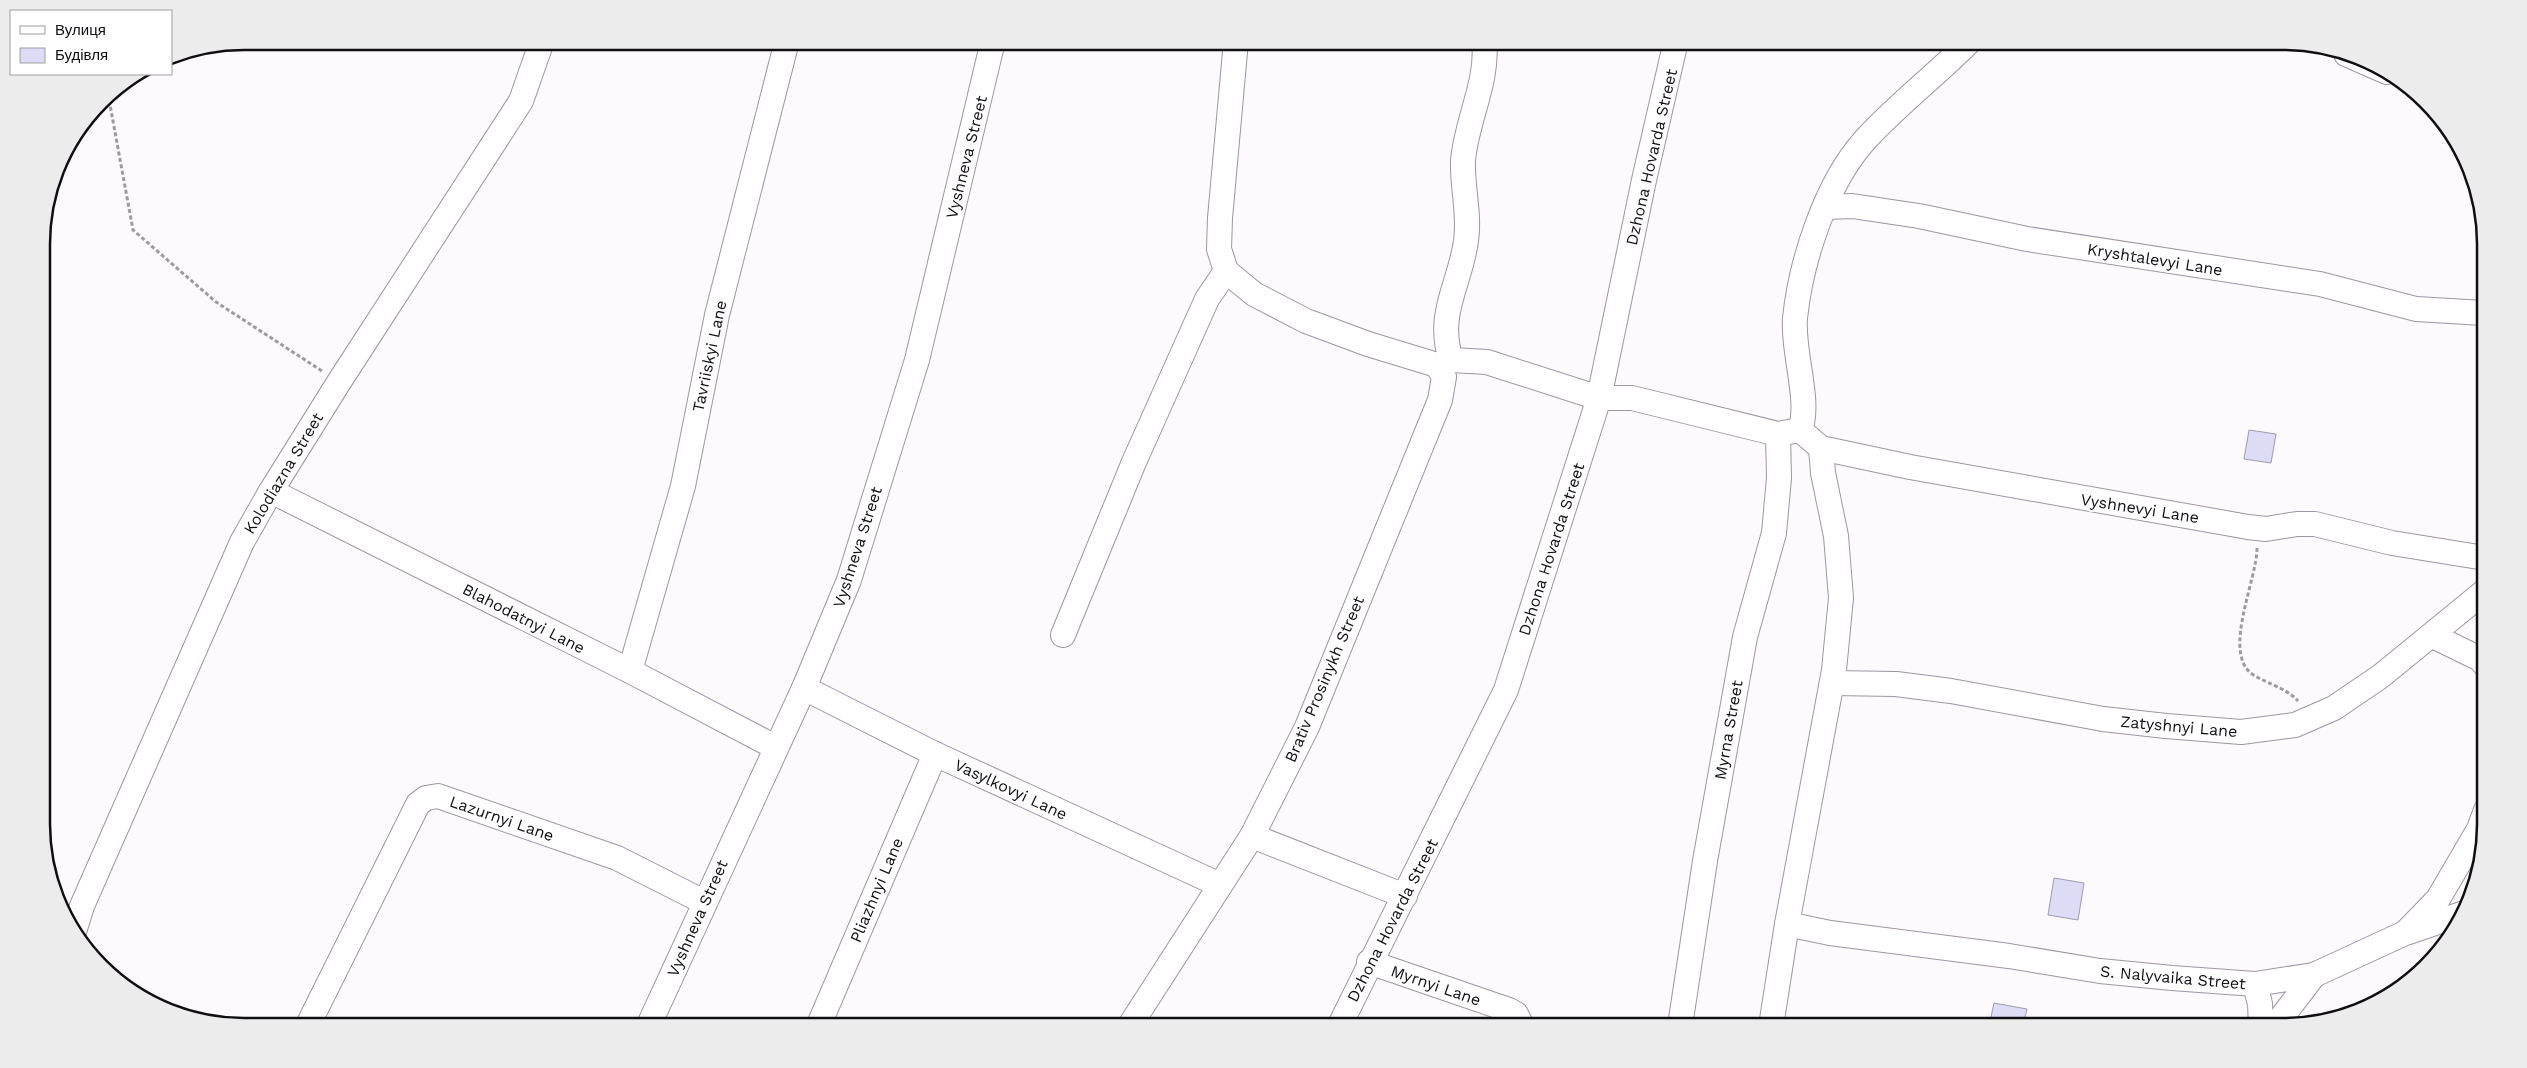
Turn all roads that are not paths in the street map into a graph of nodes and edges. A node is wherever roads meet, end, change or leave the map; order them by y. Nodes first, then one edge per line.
1 (539, 50) edge
2 (785, 50) edge
3 (991, 50) edge
4 (1235, 50) edge
5 (1485, 50) edge
6 (1674, 50) edge
7 (1960, 50) edge
8 (1826, 207) junction
9 (1226, 270) junction
10 (2477, 313) edge
11 (1444, 362) junction
12 (1599, 398) junction
13 (1789, 432) junction
14 (1820, 448) junction
15 (271, 491) junction
16 (2477, 557) edge
17 (2477, 598) edge
18 (1063, 635) dead end
19 (2433, 636) junction
20 (2477, 658) edge
21 (630, 671) junction
22 (1832, 683) junction
23 (804, 688) junction
24 (775, 747) junction
25 (935, 754) junction
26 (2477, 832) edge
27 (1252, 836) junction
28 (1220, 885) junction
29 (1405, 896) junction
30 (704, 902) junction
31 (2453, 917) edge
32 (77, 922) edge
33 (1786, 924) junction
34 (2404, 933) junction
35 (1369, 962) junction
36 (2314, 975) junction
37 (2255, 984) junction
38 (311, 1018) edge
39 (652, 1018) edge
40 (822, 1018) edge
41 (1135, 1018) edge
42 (1343, 1018) edge
43 (1518, 1018) edge
44 (1681, 1018) edge
45 (1772, 1018) edge
46 (2261, 1018) edge
47 (2281, 1018) edge

1 - 15 street, Kolodiazna Street
2 - 21 street, Tavriiskyi Lane
3 - 23 street, Vyshneva Street
4 - 9 street
5 - 11 street, Brativ Prosinykh Street
6 - 12 street, Dzhona Hovarda Street
7 - 8 street, Myrna Street
8 - 10 street, Kryshtalevyi Lane
8 - 13 street, Myrna Street
9 - 11 street
9 - 18 street
11 - 12 street
11 - 27 street, Brativ Prosinykh Street
12 - 13 street
12 - 29 street, Dzhona Hovarda Street
13 - 14 street
13 - 44 street, Myrna Street
14 - 16 street, Vyshnevyi Lane
14 - 22 street
15 - 21 street, Blahodatnyi Lane
15 - 32 street, Kolodiazna Street
17 - 19 street, Zatyshnyi Lane
19 - 20 street
19 - 22 street, Zatyshnyi Lane
21 - 24 street, Blahodatnyi Lane
22 - 33 street
23 - 24 street, Vyshneva Street
23 - 25 street, Vasylkovyi Lane
24 - 30 street, Vyshneva Street
25 - 28 street, Vasylkovyi Lane
25 - 40 street, Pliazhnyi Lane
26 - 34 street, S. Nalyvaika Street
27 - 28 street, Brativ Prosinykh Street
27 - 29 street
28 - 41 street, Brativ Prosinykh Street
29 - 35 street, Dzhona Hovarda Street
30 - 38 street, Lazurnyi Lane
30 - 39 street, Vyshneva Street
31 - 34 street
33 - 37 street, S. Nalyvaika Street
33 - 45 street
34 - 36 street, S. Nalyvaika Street
35 - 42 street, Dzhona Hovarda Street
35 - 43 street, Myrnyi Lane
36 - 37 street, S. Nalyvaika Street
36 - 47 street
37 - 46 street

